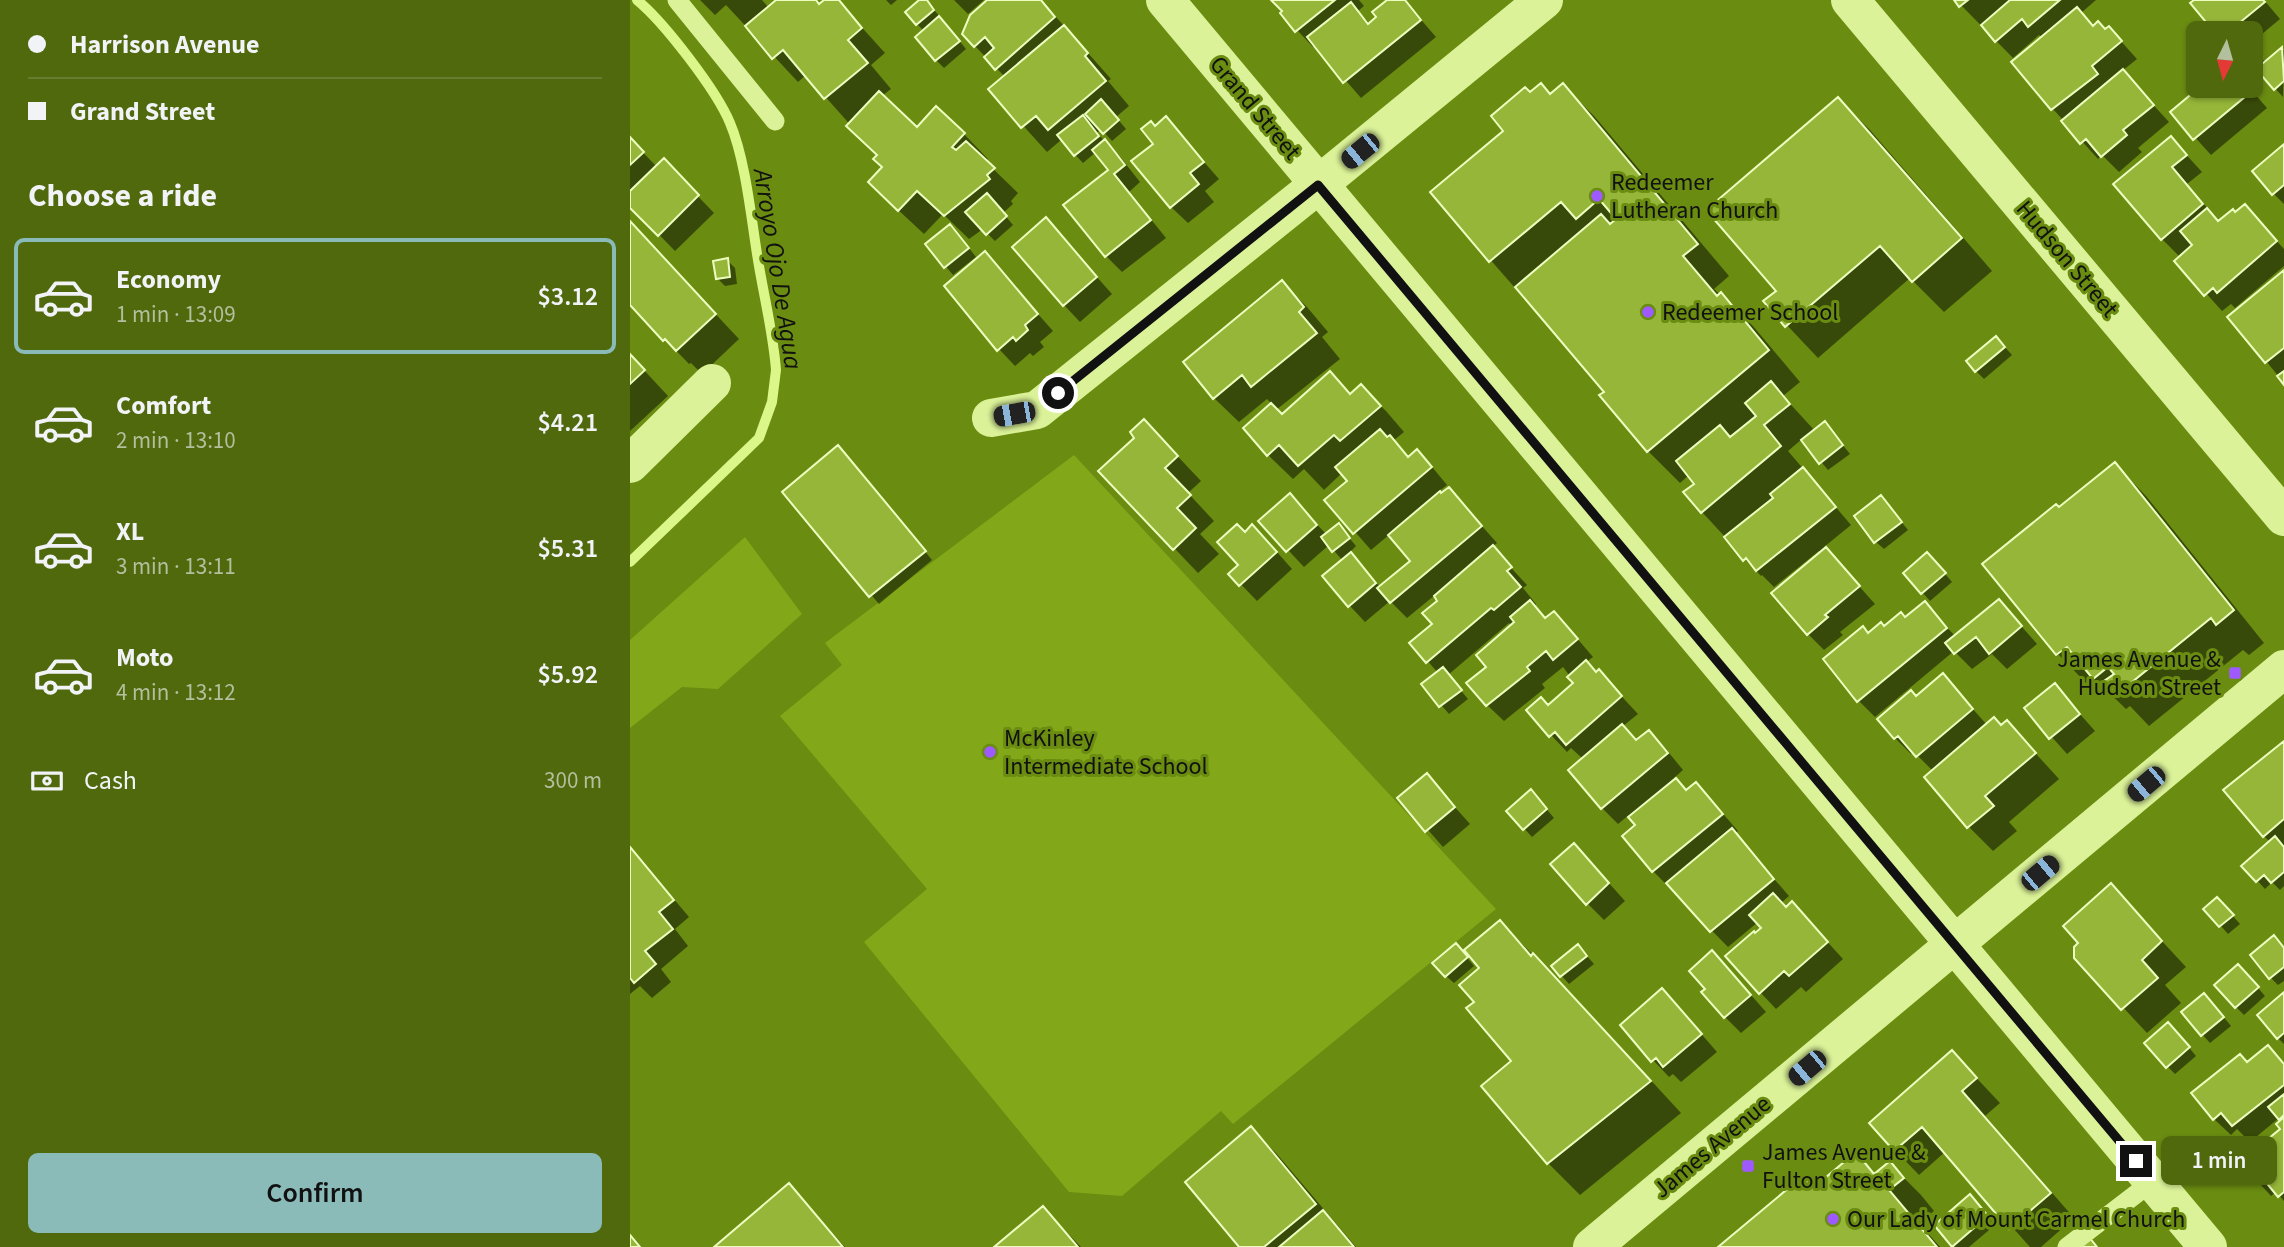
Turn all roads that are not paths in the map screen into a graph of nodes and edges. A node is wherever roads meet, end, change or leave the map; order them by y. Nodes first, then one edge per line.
1 (677, 0) edge
2 (1165, 0) edge
3 (1544, 0) edge
4 (1850, 0) edge
5 (775, 121) dead end
6 (1318, 185) junction
7 (712, 383) dead end
8 (990, 418) dead end
9 (630, 464) edge
10 (2284, 517) edge
11 (2284, 669) edge
12 (1955, 944) junction
13 (2152, 1181) junction
14 (1592, 1247) edge
15 (2067, 1247) edge
16 (2208, 1247) edge

1 - 5 lane
2 - 6 street, Grand Street
3 - 6 street
4 - 10 street, Hudson Street
6 - 8 street
6 - 12 street, Grand Street
7 - 9 street
11 - 12 street, James Avenue
12 - 13 street, Grand Street
12 - 14 street, James Avenue
13 - 15 lane
13 - 16 street, Grand Street

